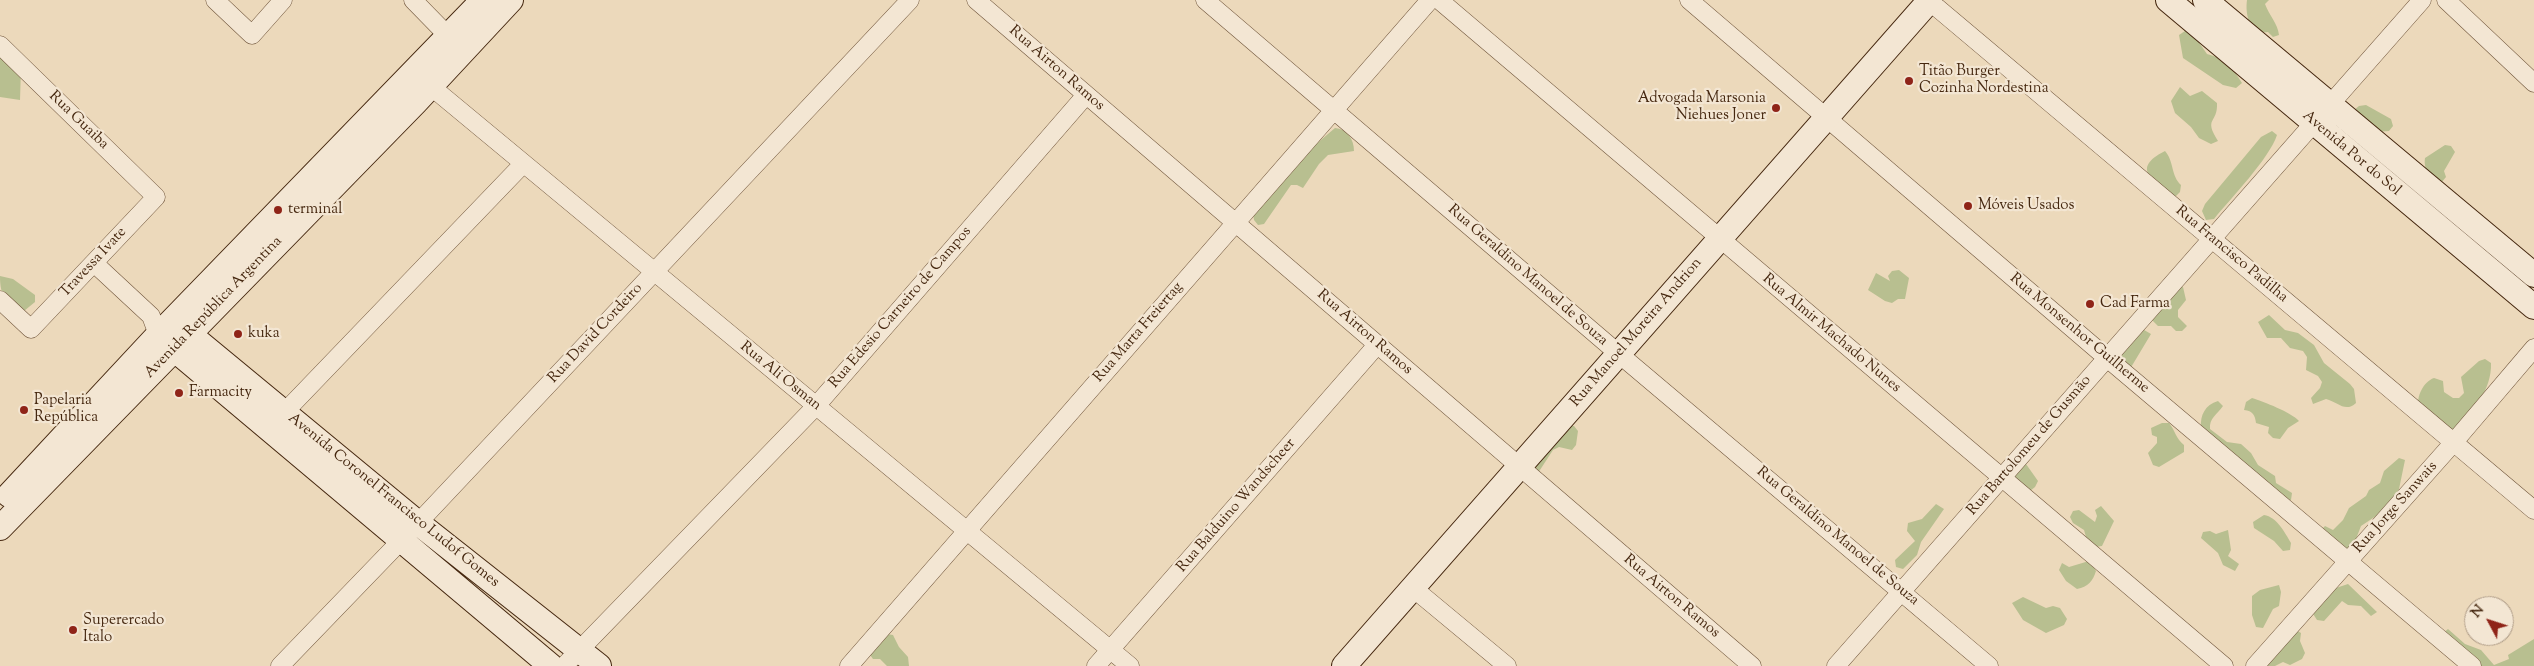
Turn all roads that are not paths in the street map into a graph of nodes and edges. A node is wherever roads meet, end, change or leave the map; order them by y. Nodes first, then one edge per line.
1 (215, 0) edge
2 (283, 0) edge
3 (412, 0) edge
4 (483, 0) edge
5 (511, 0) edge
6 (910, 0) edge
7 (976, 0) edge
8 (1204, 0) edge
9 (1430, 0) edge
10 (1439, 0) edge
11 (1688, 0) edge
12 (1929, 0) edge
13 (2168, 0) edge
14 (2205, 0) edge
15 (2422, 0) edge
16 (2446, 0) edge
17 (456, 44) junction
18 (0, 45) edge
19 (422, 79) junction
20 (2534, 83) edge
21 (1086, 95) junction
22 (2330, 105) junction
23 (1334, 109) junction
24 (1826, 119) junction
25 (2314, 124) junction
26 (523, 164) junction
27 (156, 197) joint
28 (1235, 222) junction
29 (1720, 240) junction
30 (2212, 240) junction
31 (95, 264) junction
32 (653, 272) junction
33 (2534, 275) edge
34 (0, 300) edge
35 (2534, 307) edge
36 (168, 331) junction
37 (1377, 345) junction
38 (2534, 348) edge
39 (1619, 354) junction
40 (2107, 358) junction
41 (816, 406) junction
42 (284, 412) junction
43 (268, 429) junction
44 (2454, 442) junction
45 (1519, 468) junction
46 (2002, 479) junction
47 (0, 505) edge
48 (2534, 510) edge
49 (418, 523) junction
50 (0, 528) edge
51 (968, 532) junction
52 (402, 540) junction
53 (2348, 561) junction
54 (1413, 588) junction
55 (1902, 592) junction
56 (1110, 650) junction
57 (572, 658) edge
58 (280, 666) edge
59 (552, 666) edge
60 (599, 666) edge
61 (849, 666) edge
62 (1096, 666) edge
63 (1130, 666) edge
64 (1344, 666) edge
65 (1506, 666) edge
66 (1752, 666) edge
67 (1836, 666) edge
68 (1989, 666) edge
69 (2224, 666) edge
70 (2255, 666) edge
71 (2472, 666) edge

1 - 2 street
3 - 17 street
4 - 17 street, Avenida República Argentina
5 - 17 street, Avenida República Argentina
6 - 32 street, Rua David Cordeiro
7 - 21 street, Rua Airton Ramos
8 - 23 street, Rua Geraldino Manoel de Souza
9 - 23 street, Rua Marta Freiertag
10 - 29 street, Rua Almir Machado Nunes
11 - 24 street, Rua Monsenhor Guilherme
12 - 24 street, Rua Manoel Moreira Andrion
12 - 30 street, Rua Francisco Padilha
13 - 25 street, Avenida Por do Sol
14 - 22 street, Avenida Por do Sol
15 - 22 street, Rua Bartolomeu de Gusmão
16 - 20 street
17 - 19 street, Avenida República Argentina
18 - 27 street, Rua Guaiba
19 - 26 street, Rua Ali Osman
19 - 36 street, Avenida República Argentina
21 - 28 street, Rua Airton Ramos
21 - 41 street, Rua Edesio Carneiro de Campos
22 - 25 street, Rua Bartolomeu de Gusmão
22 - 33 street, Avenida Por do Sol
23 - 28 street, Rua Marta Freiertag
23 - 39 street, Rua Geraldino Manoel de Souza
24 - 29 street, Rua Manoel Moreira Andrion
24 - 40 street, Rua Monsenhor Guilherme
25 - 30 street, Rua Bartolomeu de Gusmão
25 - 35 street, Avenida Por do Sol
26 - 32 street, Rua Ali Osman
26 - 42 street
27 - 31 street, Travessa Ivate
28 - 37 street, Rua Airton Ramos
28 - 51 street, Rua Marta Freiertag
29 - 39 street, Rua Manoel Moreira Andrion
29 - 46 street, Rua Almir Machado Nunes
30 - 40 street, Rua Bartolomeu de Gusmão
30 - 44 street, Rua Francisco Padilha
31 - 34 street, Travessa Ivate
31 - 36 street
32 - 41 street, Rua Ali Osman
32 - 49 street, Rua David Cordeiro
36 - 42 street, Avenida Coronel Francisco Ludof Gomes
36 - 43 street, Avenida Coronel Francisco Ludof Gomes
36 - 47 street, Avenida República Argentina
36 - 50 street, Avenida República Argentina
37 - 45 street, Rua Airton Ramos
37 - 56 street, Rua Balduino Wandscheer
38 - 44 street, Rua Jorge Sanwais
39 - 45 street, Rua Manoel Moreira Andrion
39 - 55 street, Rua Geraldino Manoel de Souza
40 - 46 street, Rua Bartolomeu de Gusmão
40 - 53 street, Rua Monsenhor Guilherme
41 - 51 street, Rua Ali Osman
41 - 57 street, Rua Edesio Carneiro de Campos
42 - 43 street
42 - 49 street, Avenida Coronel Francisco Ludof Gomes
43 - 52 street, Avenida Coronel Francisco Ludof Gomes
44 - 48 street, Rua Francisco Padilha
44 - 53 street, Rua Jorge Sanwais
45 - 54 street, Rua Manoel Moreira Andrion
45 - 66 street, Rua Airton Ramos
46 - 55 street, Rua Bartolomeu de Gusmão
46 - 69 street, Rua Almir Machado Nunes
49 - 52 street, Rua David Cordeiro
49 - 57 street, Avenida Coronel Francisco Ludof Gomes
51 - 56 street, Rua Ali Osman
51 - 61 street, Rua Marta Freiertag
52 - 58 street, Rua David Cordeiro
52 - 59 street, Avenida Coronel Francisco Ludof Gomes
53 - 70 street, Rua Jorge Sanwais
53 - 71 street, Rua Monsenhor Guilherme
54 - 64 street, Rua Manoel Moreira Andrion
54 - 65 street
55 - 67 street, Rua Bartolomeu de Gusmão
55 - 68 street, Rua Geraldino Manoel de Souza
56 - 62 street, Rua Balduino Wandscheer
56 - 63 street, Rua Ali Osman
57 - 60 street, Avenida Coronel Francisco Ludof Gomes

